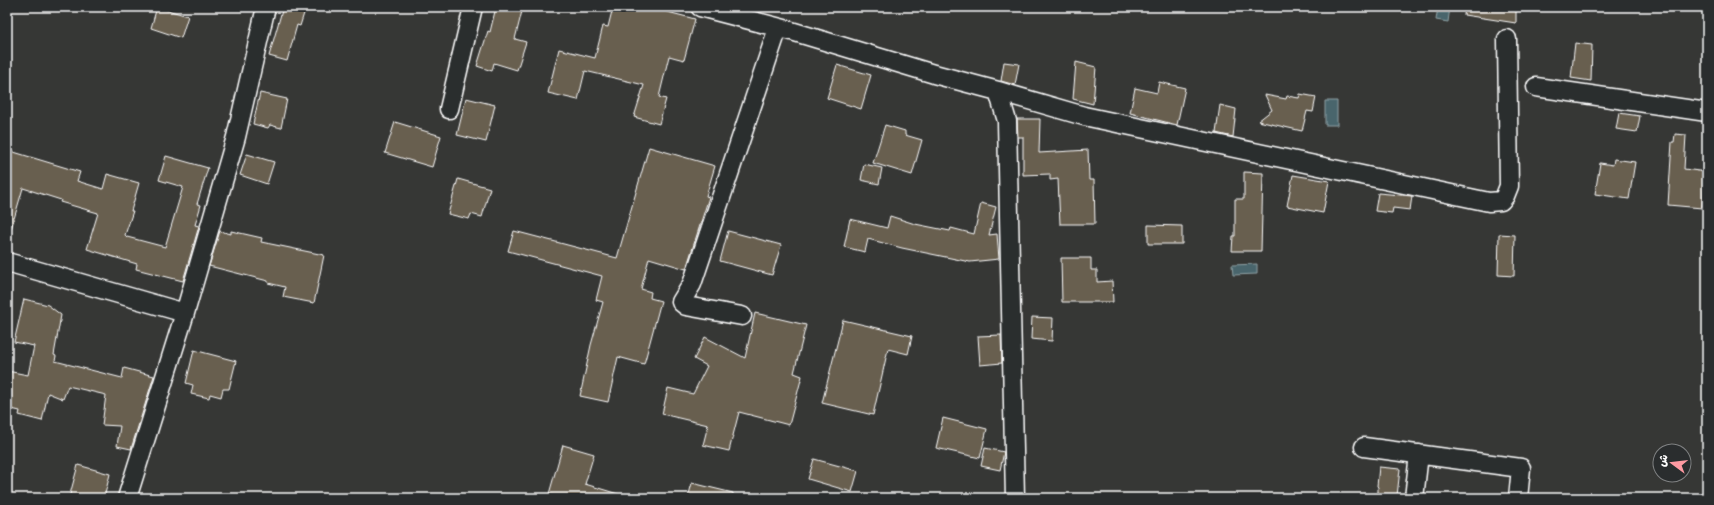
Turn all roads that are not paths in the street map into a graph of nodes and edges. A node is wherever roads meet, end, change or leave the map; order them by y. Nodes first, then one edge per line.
1 (266, 7) edge
2 (473, 7) edge
3 (700, 7) edge
4 (778, 28) junction
5 (1507, 39) dead end
6 (1536, 86) dead end
7 (998, 91) junction
8 (449, 109) dead end
9 (1707, 112) edge
10 (7, 262) edge
11 (185, 312) junction
12 (742, 316) dead end
13 (1364, 447) dead end
14 (1419, 454) junction
15 (127, 498) edge
16 (1015, 498) edge
17 (1414, 498) edge
18 (1518, 498) edge

1 - 11 street
2 - 8 street
3 - 4 street
4 - 7 street
4 - 12 street
5 - 7 street
6 - 9 street
7 - 16 street
10 - 11 street
11 - 15 street
13 - 14 street
14 - 17 street
14 - 18 street

